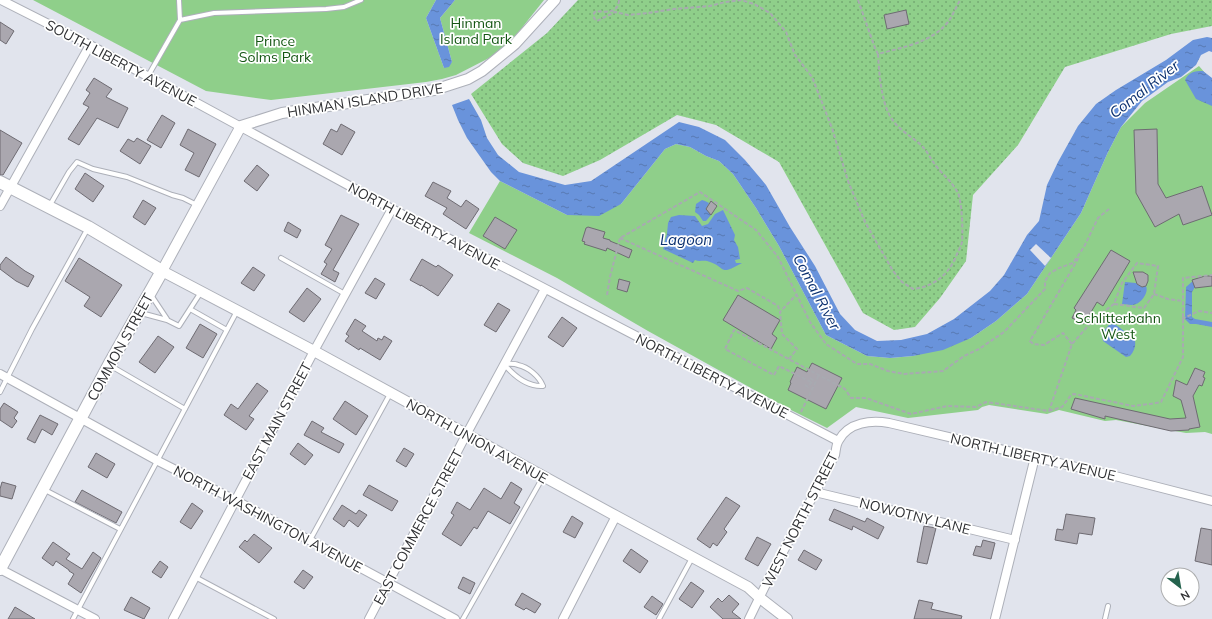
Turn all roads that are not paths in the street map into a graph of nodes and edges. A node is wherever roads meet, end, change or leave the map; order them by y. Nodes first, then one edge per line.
1 (2, 0) edge
2 (179, 0) edge
3 (361, 0) edge
4 (555, 0) edge
5 (180, 20) junction
6 (90, 45) junction
7 (148, 77) junction
8 (241, 126) junction
9 (5, 185) edge
10 (198, 205) junction
11 (0, 206) edge
12 (48, 207) junction
13 (392, 209) junction
14 (88, 227) junction
15 (281, 258) dead end
16 (162, 270) junction
17 (545, 289) junction
18 (201, 292) junction
19 (149, 293) junction
20 (346, 294) junction
21 (190, 309) junction
22 (237, 311) junction
23 (139, 312) junction
24 (167, 320) junction
25 (227, 330) junction
26 (314, 351) junction
27 (504, 364) junction
28 (109, 365) junction
29 (0, 374) edge
30 (8, 379) junction
31 (0, 392) edge
32 (391, 394) junction
33 (185, 409) junction
34 (81, 419) junction
35 (466, 435) junction
36 (838, 441) junction
37 (1035, 457) junction
38 (158, 460) junction
39 (543, 476) junction
40 (43, 489) junction
41 (815, 492) junction
42 (235, 500) junction
43 (1212, 501) edge
44 (616, 516) junction
45 (120, 529) junction
46 (310, 540) junction
47 (1014, 540) junction
48 (693, 558) junction
49 (0, 569) edge
50 (195, 577) junction
51 (389, 583) junction
52 (760, 598) junction
53 (1108, 606) dead end
54 (78, 610) junction
55 (73, 619) edge
56 (95, 619) edge
57 (172, 619) edge
58 (274, 619) edge
59 (369, 619) edge
60 (455, 619) edge
61 (463, 619) edge
62 (563, 619) edge
63 (659, 619) edge
64 (749, 619) edge
65 (787, 619) edge
66 (996, 619) edge
67 (1105, 619) edge

1 - 6 street, SOUTH LIBERTY AVENUE
2 - 5 lane
3 - 5 lane
4 - 8 street, HINMAN ISLAND DRIVE
5 - 7 lane
6 - 7 street, SOUTH LIBERTY AVENUE
6 - 9 street
7 - 8 street, SOUTH LIBERTY AVENUE
8 - 10 street, COMMON STREET
8 - 13 street, NORTH LIBERTY AVENUE
9 - 11 street
9 - 12 main road
10 - 12 lane
10 - 16 street, COMMON STREET
12 - 14 main road
13 - 17 street, NORTH LIBERTY AVENUE
13 - 20 street, EAST MAIN STREET
14 - 16 main road
14 - 30 lane
15 - 20 lane
16 - 18 street, NORTH UNION AVENUE
16 - 19 main road, COMMON STREET
17 - 27 street, EAST COMMERCE STREET
17 - 36 street, NORTH LIBERTY AVENUE
18 - 21 lane
18 - 22 street, NORTH UNION AVENUE
19 - 23 main road, COMMON STREET
19 - 24 lane
20 - 26 street, EAST MAIN STREET
21 - 24 lane
21 - 25 lane
22 - 25 lane
22 - 26 street, NORTH UNION AVENUE
23 - 24 lane
23 - 28 main road, COMMON STREET
25 - 33 lane
26 - 32 street, NORTH UNION AVENUE
26 - 42 street, EAST MAIN STREET
27 - 27 lane
27 - 35 street, EAST COMMERCE STREET
28 - 33 lane
28 - 34 main road, COMMON STREET
29 - 30 street, NORTH WASHINGTON AVENUE
30 - 31 lane
30 - 34 street, NORTH WASHINGTON AVENUE
32 - 35 street, NORTH UNION AVENUE
32 - 46 lane
33 - 38 lane
34 - 38 street, NORTH WASHINGTON AVENUE
34 - 40 main road, COMMON STREET
35 - 39 street, NORTH UNION AVENUE
35 - 51 street, EAST COMMERCE STREET
36 - 37 street, NORTH LIBERTY AVENUE
36 - 41 street, WEST NORTH STREET
37 - 43 street, NORTH LIBERTY AVENUE
37 - 47 street
38 - 42 street, NORTH WASHINGTON AVENUE
38 - 45 lane
39 - 44 street, NORTH UNION AVENUE
39 - 61 lane
40 - 45 lane
40 - 49 main road, COMMON STREET
41 - 47 street, NOWOTNY LANE
41 - 52 street, WEST NORTH STREET
42 - 46 street, NORTH WASHINGTON AVENUE
42 - 50 street, EAST MAIN STREET
44 - 48 street, NORTH UNION AVENUE
44 - 62 street
45 - 54 lane
46 - 51 street, NORTH WASHINGTON AVENUE
47 - 66 street
48 - 52 street, NORTH UNION AVENUE
48 - 63 lane
49 - 54 street
50 - 57 street, EAST MAIN STREET
50 - 58 lane
51 - 59 street, EAST COMMERCE STREET
51 - 60 street, NORTH WASHINGTON AVENUE
52 - 64 street, WEST NORTH STREET
52 - 65 street, NORTH UNION AVENUE
53 - 67 lane
54 - 55 lane
54 - 56 street

